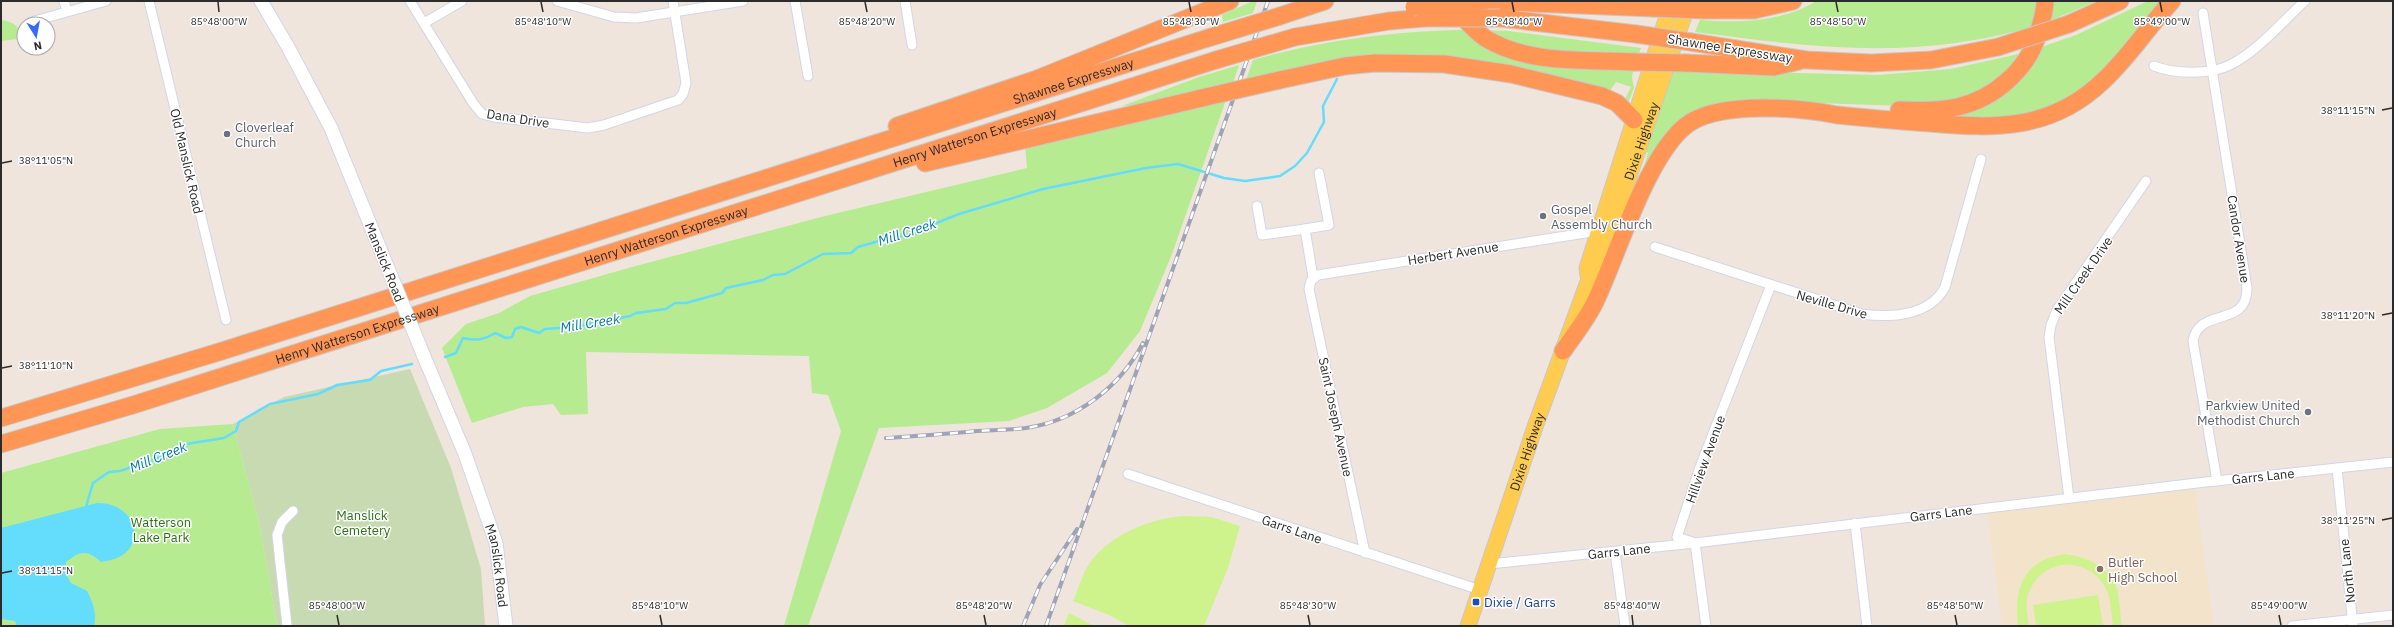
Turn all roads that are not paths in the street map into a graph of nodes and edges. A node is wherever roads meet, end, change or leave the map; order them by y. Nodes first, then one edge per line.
1 (64, 1) edge
2 (106, 1) edge
3 (149, 1) edge
4 (261, 1) edge
5 (410, 1) edge
6 (462, 1) edge
7 (557, 1) edge
8 (673, 1) edge
9 (744, 1) edge
10 (795, 1) edge
11 (905, 1) edge
12 (1325, 1) edge
13 (1448, 1) edge
14 (1672, 1) edge
15 (1689, 1) edge
16 (1794, 1) edge
17 (2045, 1) edge
18 (2120, 1) edge
19 (2172, 1) edge
20 (2305, 1) edge
21 (1228, 2) edge
22 (1484, 2) edge
23 (67, 11) junction
24 (675, 12) junction
25 (1419, 13) junction
26 (2203, 13) dead end
27 (52, 16) edge
28 (424, 24) junction
29 (1331, 30) joint
30 (912, 45) dead end
31 (1807, 60) junction
32 (2154, 66) dead end
33 (2211, 69) junction
34 (808, 76) dead end
35 (1821, 112) junction
36 (1634, 120) junction
37 (1981, 159) dead end
38 (822, 160) junction
39 (1319, 173) dead end
40 (860, 174) junction
41 (2146, 181) dead end
42 (1258, 206) dead end
43 (1305, 229) junction
44 (1598, 231) junction
45 (1655, 247) dead end
46 (1312, 279) junction
47 (1589, 279) junction
48 (1771, 286) junction
49 (226, 320) dead end
50 (1563, 351) junction
51 (1, 418) edge
52 (1, 444) edge
53 (2393, 462) edge
54 (2337, 468) junction
55 (1128, 474) dead end
56 (2217, 481) junction
57 (2069, 498) junction
58 (293, 511) dead end
59 (1855, 523) junction
60 (1695, 543) junction
61 (1615, 552) junction
62 (1365, 553) junction
63 (1489, 564) junction
64 (1480, 590) junction
65 (2393, 616) edge
66 (2353, 623) edge
67 (287, 626) edge
68 (506, 626) edge
69 (1468, 626) edge
70 (1625, 626) edge
71 (1706, 626) edge
72 (1867, 626) edge
73 (2292, 626) edge

1 - 23 street
2 - 23 street
3 - 49 street, Old Manslick Road
4 - 68 main road, Manslick Road, bridge
5 - 28 street, Dana Drive
6 - 28 street
7 - 24 street
8 - 24 street
9 - 24 street
10 - 34 street
11 - 30 street
12 - 38 highway, Shawnee Expressway, bridge
13 - 31 highway, bridge
14 - 36 main road, Dixie Highway
15 - 47 main road, Dixie Highway
16 - 22 highway, bridge
17 - 35 highway
18 - 31 highway, Shawnee Expressway, bridge
19 - 35 highway
20 - 33 street
21 - 38 highway
22 - 25 highway, bridge
23 - 27 street
24 - 28 street, Dana Drive
25 - 29 highway, Shawnee Expressway
25 - 31 highway, Shawnee Expressway, bridge
26 - 33 street, Candor Avenue
29 - 40 highway, Henry Watterson Expressway, bridge
32 - 33 street
33 - 56 street, Candor Avenue
35 - 50 highway
36 - 40 highway, bridge
36 - 44 main road, Dixie Highway
37 - 48 street, Neville Drive
38 - 51 highway, Henry Watterson Expressway
39 - 43 street
40 - 52 highway, Henry Watterson Expressway
41 - 57 street, Mill Creek Drive
42 - 43 street
43 - 46 street, Saint Joseph Avenue
44 - 46 street, Herbert Avenue
44 - 47 main road, Dixie Highway
45 - 48 street, Neville Drive
46 - 62 street, Saint Joseph Avenue
47 - 50 main road, Dixie Highway
48 - 60 street, Hillview Avenue
50 - 63 main road, Dixie Highway
53 - 54 street, Garrs Lane
54 - 56 street, Garrs Lane
54 - 66 street, North Lane
55 - 62 street, Garrs Lane
56 - 57 street, Garrs Lane
57 - 59 street, Garrs Lane
58 - 67 street
59 - 60 street, Garrs Lane
59 - 72 street
60 - 61 street, Garrs Lane
60 - 71 street
61 - 63 street, Garrs Lane
61 - 70 street
62 - 64 street, Garrs Lane
63 - 64 main road, Dixie Highway
64 - 69 main road, Dixie Highway
65 - 66 street
66 - 73 street

